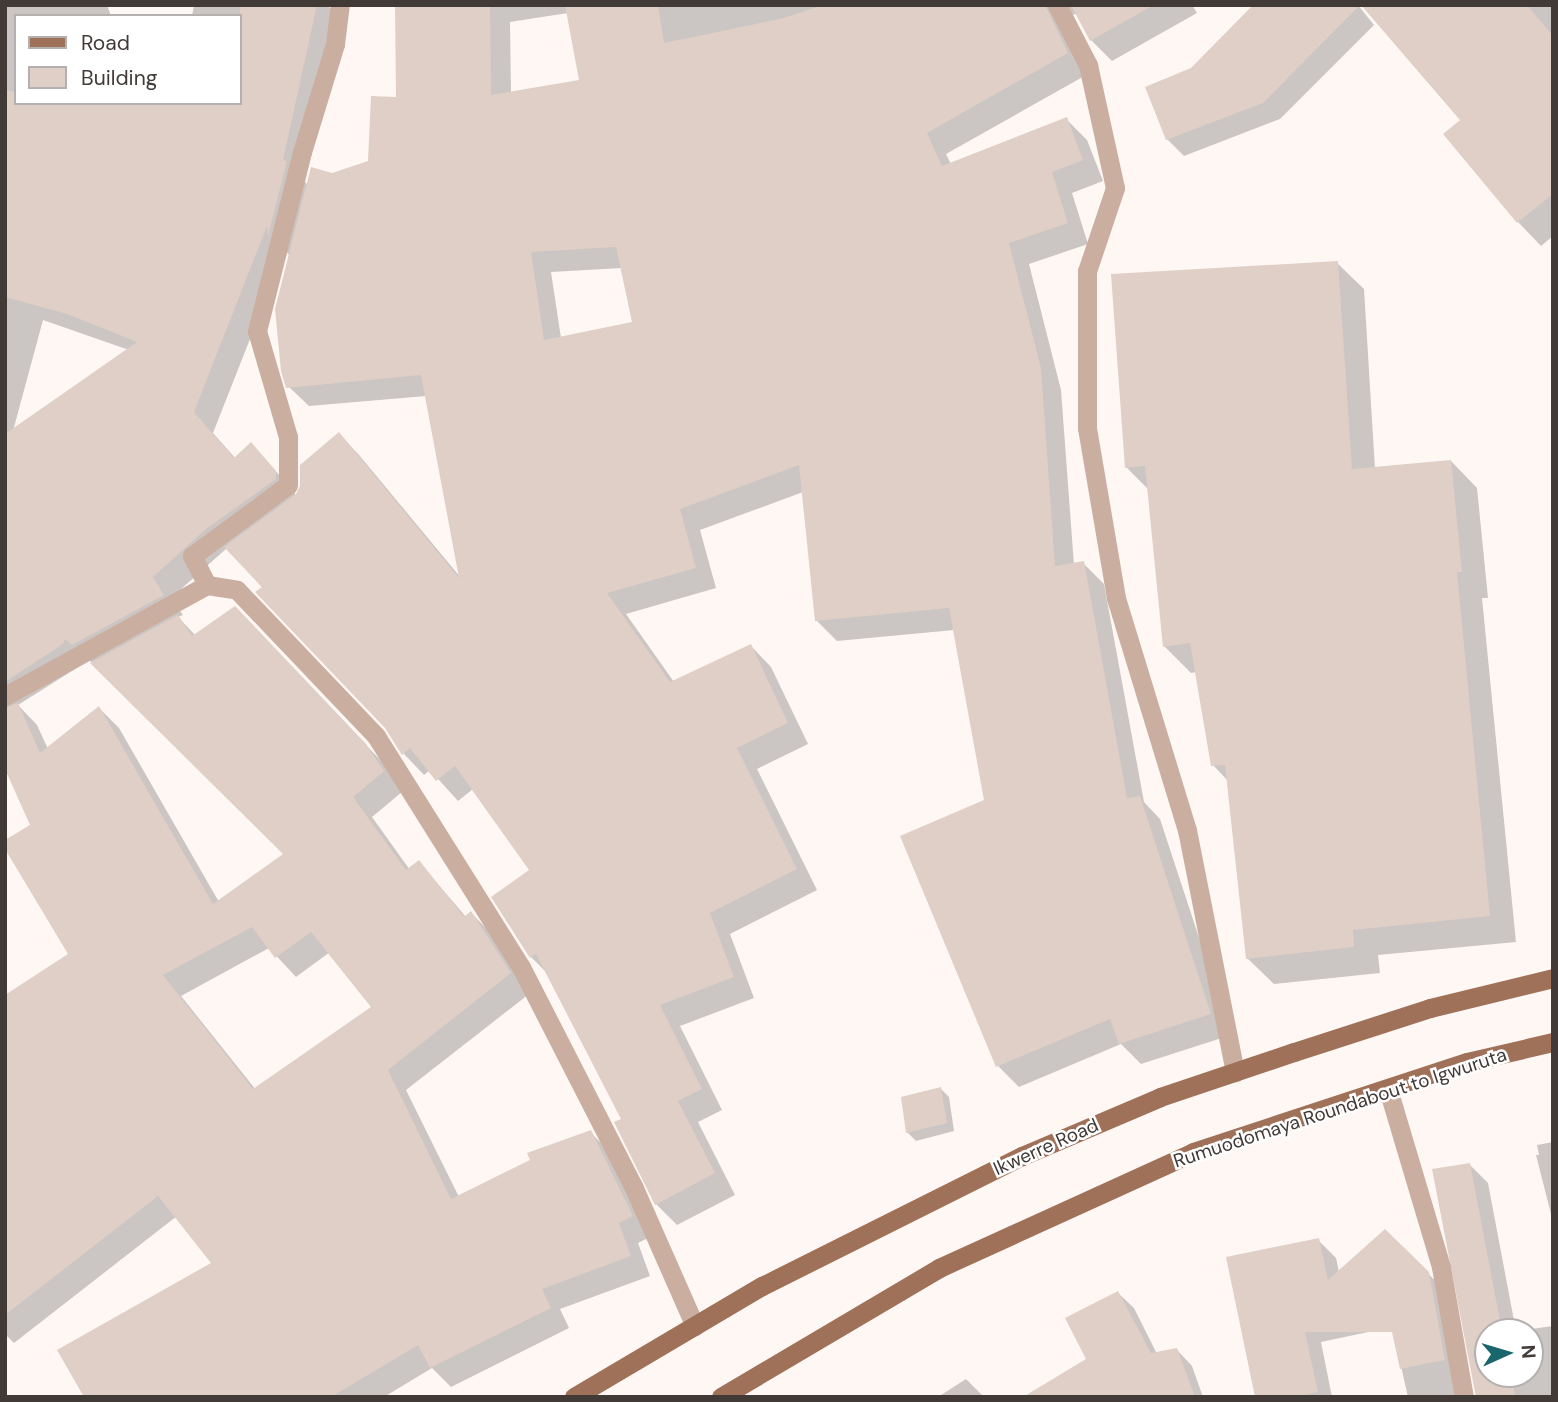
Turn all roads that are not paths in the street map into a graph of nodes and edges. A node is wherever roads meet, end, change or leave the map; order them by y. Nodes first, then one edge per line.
1 (340, 5) edge
2 (1057, 5) edge
3 (207, 585) junction
4 (5, 696) edge
5 (1553, 978) edge
6 (1553, 1042) edge
7 (1235, 1072) junction
8 (1388, 1088) junction
9 (695, 1326) junction
10 (574, 1397) edge
11 (721, 1397) edge
12 (1464, 1397) edge

1 - 3 street
2 - 7 street
3 - 4 street
3 - 9 street
5 - 7 main road, Ikwerre Road
6 - 8 main road, Rumuodomaya Roundabout to Igwuruta
7 - 9 main road, Ikwerre Road
8 - 11 main road, Rumuodomaya Roundabout to Igwuruta
8 - 12 street
9 - 10 main road, Ikwerre Road

